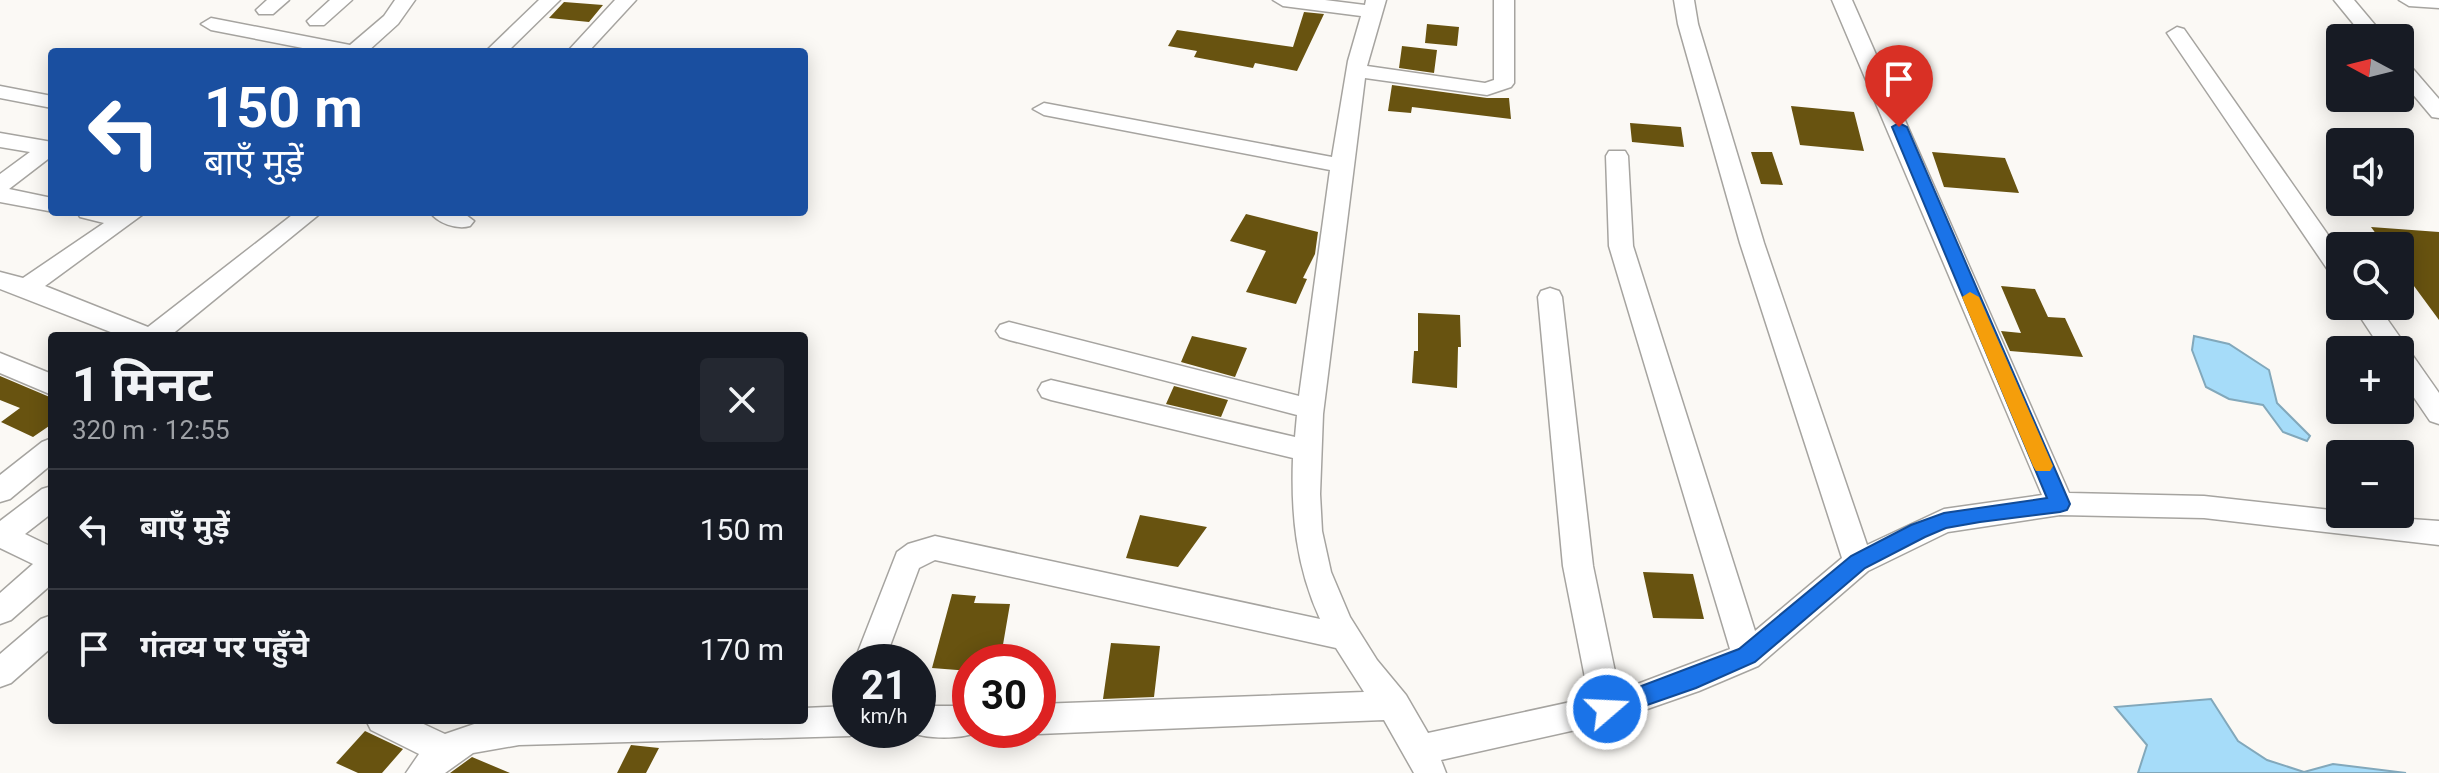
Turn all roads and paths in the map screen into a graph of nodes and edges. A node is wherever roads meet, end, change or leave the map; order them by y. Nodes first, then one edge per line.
1 (342, 0) edge
2 (405, 0) edge
3 (550, 0) edge
4 (626, 0) edge
5 (1283, 0) edge
6 (1504, 0) edge
7 (1684, 0) edge
8 (1842, 0) edge
9 (2344, 0) edge
10 (2409, 0) edge
11 (2439, 2) edge
12 (1374, 6) edge
13 (317, 21) dead end
14 (211, 24) dead end
15 (2364, 24) edge
16 (2177, 33) dead end
17 (334, 48) edge
18 (359, 48) edge
19 (499, 48) edge
20 (581, 48) edge
21 (1357, 71) junction
22 (2414, 83) edge
23 (0, 92) edge
24 (48, 101) edge
25 (1044, 109) dead end
26 (2439, 112) edge
27 (0, 140) edge
28 (48, 148) edge
29 (48, 149) edge
30 (1617, 156) dead end
31 (1343, 166) junction
32 (0, 185) edge
33 (0, 195) edge
34 (48, 204) edge
35 (130, 216) edge
36 (306, 216) edge
37 (2326, 250) edge
38 (0, 280) edge
39 (26, 288) junction
40 (1550, 297) dead end
41 (1009, 331) dead end
42 (136, 332) edge
43 (158, 332) edge
44 (0, 362) edge
45 (2414, 377) edge
46 (48, 383) edge
47 (1051, 390) dead end
48 (1313, 409) junction
49 (2439, 414) edge
50 (1308, 451) junction
51 (48, 452) edge
52 (0, 491) edge
53 (48, 500) edge
54 (2060, 504) junction
55 (2439, 533) edge
56 (1, 535) edge
57 (48, 558) edge
58 (1858, 562) junction
59 (48, 569) edge
60 (0, 611) edge
61 (48, 631) edge
62 (1344, 637) junction
63 (876, 644) edge
64 (1747, 656) junction
65 (0, 673) edge
66 (1395, 705) junction
67 (1607, 709) junction
68 (832, 718) edge
69 (1056, 718) edge
70 (808, 719) edge
71 (390, 724) edge
72 (591, 724) edge
73 (445, 750) junction
74 (1426, 761) edge
75 (422, 773) edge

1 - 13 street
2 - 18 street
3 - 19 street
4 - 20 street
5 - 12 street
6 - 21 street
7 - 58 street
8 - 54 street
9 - 15 street
10 - 11 street
12 - 21 street
14 - 17 street
16 - 37 street
21 - 31 street
22 - 26 street
23 - 24 street
25 - 31 street
27 - 28 street
29 - 32 street
30 - 64 street
31 - 48 street
33 - 34 street
35 - 39 street
36 - 43 street
38 - 39 street
39 - 42 street
40 - 67 street
41 - 48 street
44 - 46 street
45 - 49 street
47 - 50 street
48 - 50 street
50 - 62 street
51 - 52 street
53 - 56 street
54 - 55 street
54 - 58 street
56 - 57 street
58 - 64 street
59 - 60 street
61 - 65 street
62 - 63 street
62 - 66 street
64 - 67 street
66 - 69 street
66 - 74 street
67 - 74 street
68 - 70 street
71 - 73 street
72 - 73 street
73 - 75 street

